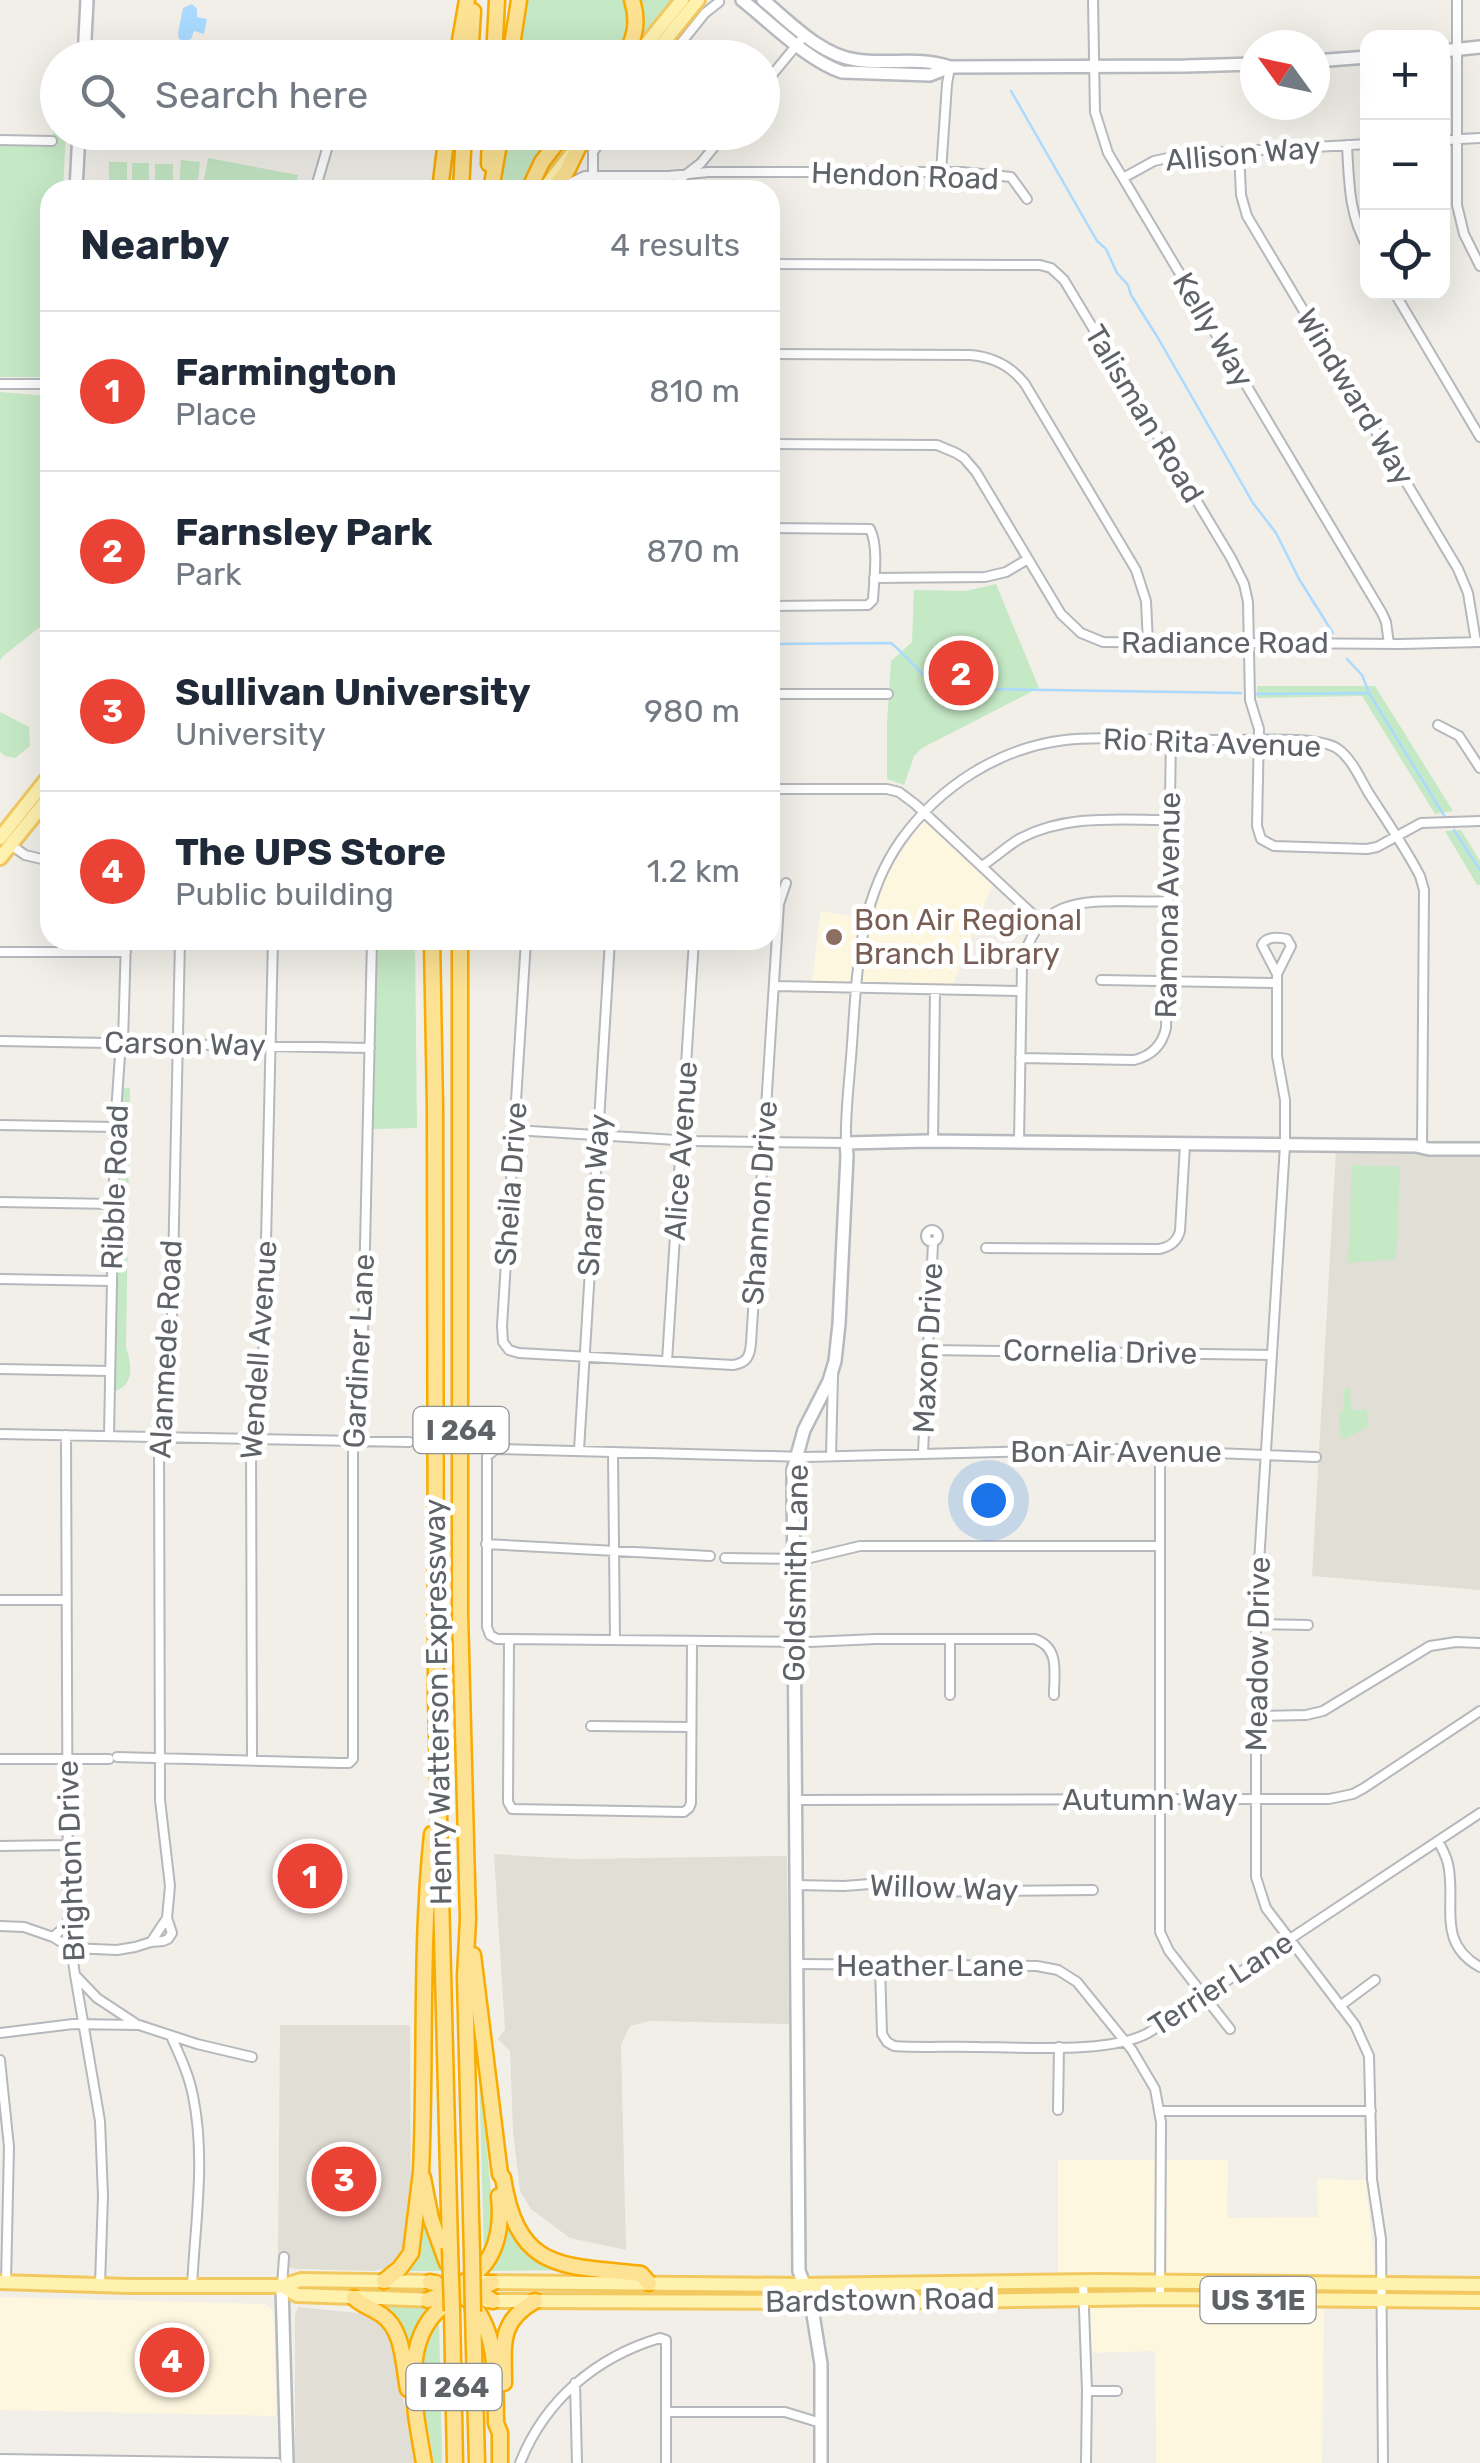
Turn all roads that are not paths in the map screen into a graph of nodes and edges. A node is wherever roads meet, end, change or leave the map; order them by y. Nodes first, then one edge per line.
1 (87, 0) edge
2 (470, 0) edge
3 (497, 0) edge
4 (519, 0) edge
5 (632, 0) edge
6 (682, 0) edge
7 (698, 0) edge
8 (742, 0) edge
9 (763, 0) edge
10 (1093, 0) edge
11 (1457, 0) edge
12 (719, 2) dead end
13 (85, 40) edge
14 (461, 40) edge
15 (470, 40) edge
16 (495, 40) edge
17 (513, 40) edge
18 (632, 40) edge
19 (650, 40) edge
20 (666, 40) edge
21 (683, 40) edge
22 (802, 40) junction
23 (1480, 47) edge
24 (1450, 49) edge
25 (1457, 49) junction
26 (1360, 58) edge
27 (1330, 60) edge
28 (1240, 64) edge
29 (780, 66) edge
30 (950, 66) junction
31 (1093, 67) junction
32 (1480, 138) edge
33 (1450, 139) edge
34 (1456, 139) junction
35 (0, 140) edge
36 (40, 141) edge
37 (1360, 145) edge
38 (1347, 146) junction
39 (79, 150) edge
40 (327, 150) edge
41 (445, 150) edge
42 (463, 150) edge
43 (490, 150) edge
44 (497, 150) edge
45 (551, 150) edge
46 (567, 150) edge
47 (573, 150) edge
48 (594, 150) edge
49 (710, 150) edge
50 (1239, 151) junction
51 (941, 172) junction
52 (688, 175) junction
53 (593, 176) junction
54 (1123, 178) junction
55 (77, 180) edge
56 (318, 180) edge
57 (441, 180) edge
58 (461, 180) edge
59 (489, 180) edge
60 (491, 180) edge
61 (536, 180) edge
62 (541, 180) edge
63 (560, 180) edge
64 (575, 180) edge
65 (679, 180) edge
66 (1027, 199) dead end
67 (1360, 231) edge
68 (1480, 239) edge
69 (1469, 245) junction
70 (780, 264) edge
71 (1480, 266) edge
72 (1399, 300) edge
73 (780, 354) edge
74 (0, 384) edge
75 (40, 384) edge
76 (1480, 437) edge
77 (780, 444) edge
78 (780, 528) edge
79 (1028, 559) junction
80 (874, 578) junction
81 (780, 606) edge
82 (1478, 642) edge
83 (1148, 643) junction
84 (1250, 644) junction
85 (1389, 644) junction
86 (780, 694) edge
87 (888, 694) dead end
88 (1438, 726) dead end
89 (1171, 740) junction
90 (1258, 740) junction
91 (1476, 749) edge
92 (1480, 768) edge
93 (780, 789) edge
94 (40, 790) edge
95 (40, 806) edge
96 (924, 812) junction
97 (1170, 820) junction
98 (1480, 821) edge
99 (1396, 836) junction
100 (5, 842) edge
101 (0, 858) edge
102 (40, 859) edge
103 (982, 866) junction
104 (786, 883) dead end
105 (780, 901) edge
106 (1168, 901) junction
107 (1042, 923) junction
108 (180, 950) edge
109 (273, 950) edge
110 (372, 950) edge
111 (430, 950) edge
112 (460, 950) edge
113 (525, 950) edge
114 (609, 950) edge
115 (693, 950) edge
116 (777, 950) edge
117 (0, 952) edge
118 (126, 952) joint
119 (1277, 978) junction
120 (1101, 980) dead end
121 (1167, 982) junction
122 (775, 986) junction
123 (856, 989) junction
124 (935, 990) junction
125 (1021, 991) junction
126 (0, 1041) edge
127 (123, 1042) junction
128 (177, 1043) junction
129 (271, 1046) junction
130 (370, 1048) junction
131 (1020, 1058) junction
132 (0, 1125) edge
133 (115, 1127) junction
134 (514, 1130) junction
135 (598, 1135) junction
136 (682, 1140) junction
137 (764, 1142) junction
138 (933, 1142) junction
139 (1019, 1142) junction
140 (846, 1143) junction
141 (1185, 1145) junction
142 (1285, 1145) junction
143 (1422, 1147) junction
144 (1480, 1149) edge
145 (0, 1202) edge
146 (114, 1204) junction
147 (933, 1243) dead end
148 (986, 1248) dead end
149 (0, 1279) edge
150 (112, 1282) junction
151 (928, 1350) junction
152 (584, 1356) junction
153 (1272, 1356) junction
154 (667, 1361) junction
155 (0, 1369) edge
156 (834, 1370) junction
157 (109, 1371) junction
158 (0, 1434) edge
159 (66, 1435) junction
160 (109, 1435) junction
161 (159, 1436) junction
162 (251, 1439) junction
163 (353, 1441) junction
164 (409, 1442) dead end
165 (579, 1450) junction
166 (1160, 1450) junction
167 (613, 1452) junction
168 (923, 1453) junction
169 (1266, 1454) junction
170 (832, 1456) junction
171 (796, 1457) junction
172 (1316, 1457) dead end
173 (486, 1544) junction
174 (1159, 1546) junction
175 (612, 1550) junction
176 (710, 1556) dead end
177 (726, 1558) dead end
178 (794, 1558) junction
179 (0, 1600) edge
180 (66, 1600) junction
181 (1256, 1624) junction
182 (1308, 1625) dead end
183 (509, 1640) junction
184 (615, 1640) junction
185 (950, 1640) junction
186 (692, 1641) junction
187 (794, 1641) junction
188 (1480, 1643) edge
189 (950, 1695) dead end
190 (1054, 1695) dead end
191 (1480, 1711) edge
192 (1256, 1716) junction
193 (591, 1726) dead end
194 (691, 1727) junction
195 (160, 1758) junction
196 (0, 1759) edge
197 (67, 1760) junction
198 (252, 1760) junction
199 (437, 1779) junction
200 (795, 1800) junction
201 (1160, 1800) junction
202 (1256, 1800) junction
203 (1480, 1813) edge
204 (1438, 1841) junction
205 (68, 1845) junction
206 (0, 1846) edge
207 (796, 1885) junction
208 (1094, 1890) dead end
209 (468, 1919) junction
210 (68, 1924) junction
211 (0, 1926) edge
212 (52, 1937) junction
213 (1288, 1940) junction
214 (71, 1948) junction
215 (796, 1964) junction
216 (880, 1966) junction
217 (1480, 1967) edge
218 (75, 1975) junction
219 (1374, 1980) dead end
220 (1204, 1996) junction
221 (1340, 2006) junction
222 (83, 2024) junction
223 (139, 2025) junction
224 (1230, 2029) dead end
225 (0, 2034) edge
226 (172, 2036) junction
227 (1125, 2042) junction
228 (1059, 2047) junction
229 (252, 2057) dead end
230 (0, 2060) edge
231 (1058, 2110) dead end
232 (1160, 2111) junction
233 (1371, 2111) junction
234 (422, 2172) junction
235 (500, 2174) junction
236 (284, 2257) dead end
237 (384, 2281) junction
238 (3, 2282) edge
239 (430, 2282) joint
240 (1082, 2282) junction
241 (1160, 2282) junction
242 (492, 2283) joint
243 (649, 2283) junction
244 (976, 2283) junction
245 (100, 2284) junction
246 (803, 2285) junction
247 (1381, 2285) junction
248 (1480, 2285) edge
249 (192, 2286) junction
250 (282, 2286) junction
251 (462, 2297) junction
252 (354, 2298) junction
253 (1160, 2298) junction
254 (1083, 2299) junction
255 (428, 2300) joint
256 (972, 2300) junction
257 (1382, 2300) junction
258 (493, 2301) joint
259 (534, 2301) junction
260 (1480, 2301) edge
261 (812, 2302) junction
262 (575, 2383) junction
263 (1087, 2391) junction
264 (1117, 2391) dead end
265 (666, 2412) junction
266 (821, 2424) junction
267 (500, 2433) junction
268 (419, 2434) junction
269 (0, 2459) edge
270 (277, 2463) edge
271 (287, 2463) edge
272 (424, 2463) edge
273 (455, 2463) edge
274 (477, 2463) edge
275 (500, 2463) edge
276 (520, 2463) edge
277 (577, 2463) edge
278 (666, 2463) edge
279 (821, 2463) edge
280 (1086, 2463) edge
281 (1383, 2463) edge

1 - 13 street
2 - 14 highway
2 - 15 highway
3 - 16 highway
4 - 17 highway
5 - 18 highway
6 - 19 main road
7 - 20 main road
8 - 22 street
9 - 22 street
10 - 31 street, Kelly Way
11 - 25 street
12 - 21 street
22 - 29 street
22 - 30 street
23 - 25 street
24 - 25 street
25 - 34 street
26 - 27 street
28 - 31 street
30 - 31 street
30 - 51 street
31 - 54 street, Kelly Way
32 - 34 street
33 - 34 street
34 - 69 street
35 - 36 street
37 - 38 street, Allison Way
38 - 50 street, Allison Way
38 - 67 street
39 - 55 street
40 - 56 street
41 - 57 highway
42 - 58 highway
43 - 59 highway
44 - 60 highway
45 - 61 highway
46 - 62 main road
47 - 63 highway
48 - 53 street
49 - 52 street
50 - 54 street, Allison Way
50 - 82 street, Windward Way
51 - 52 street, Hendon Road
51 - 66 street, Hendon Road
52 - 53 street, Hendon Road
52 - 65 street
53 - 64 street
54 - 85 street, Kelly Way
68 - 69 street
69 - 71 street
70 - 84 street, Talisman Road
72 - 76 street
73 - 83 street
74 - 75 street
77 - 79 street, Radiance Road
78 - 80 street
79 - 80 street
79 - 83 street, Radiance Road
80 - 81 street
82 - 85 street, Radiance Road
83 - 84 street, Radiance Road
84 - 85 street, Radiance Road
84 - 90 street, Talisman Road
86 - 87 street
88 - 91 street
89 - 90 street, Rio Rita Avenue
89 - 96 street, Rio Rita Avenue
89 - 97 street, Ramona Avenue
90 - 99 street, Rio Rita Avenue
90 - 99 street, Talisman Road
91 - 92 street
93 - 96 street
94 - 100 main road
95 - 100 main road
96 - 103 street
96 - 123 street, Rio Rita Avenue
97 - 103 street
97 - 106 street, Ramona Avenue
98 - 99 street
99 - 143 street, Rio Rita Avenue
100 - 101 main road
100 - 102 street
103 - 107 street
104 - 105 street, Shannon Drive
106 - 107 street
106 - 121 street, Ramona Avenue
107 - 125 street
108 - 128 street, Alanmede Road
109 - 129 street, Wendell Avenue
110 - 130 street, Gardiner Lane
111 - 199 highway, Henry Watterson Expressway / I 264
112 - 209 highway, Henry Watterson Expressway / I 264
113 - 134 street, Sheila Drive
114 - 135 street, Sharon Way
115 - 136 street, Alice Avenue
116 - 122 street, Shannon Drive
117 - 118 street
118 - 127 street, Ribble Road
119 - 119 street, Meadow Drive
119 - 121 street
119 - 142 street, Meadow Drive
120 - 121 street
121 - 131 street, Ramona Avenue
122 - 123 street
122 - 137 street, Shannon Drive
123 - 124 street
123 - 140 street, Rio Rita Avenue
124 - 125 street
124 - 138 street
125 - 131 street
126 - 127 street, Carson Way
127 - 128 street, Carson Way
127 - 133 street, Ribble Road
128 - 129 street, Carson Way
128 - 161 street, Alanmede Road
129 - 130 street, Carson Way
129 - 162 street, Wendell Avenue
130 - 163 street, Gardiner Lane
131 - 139 street
132 - 133 street
133 - 146 street, Ribble Road
134 - 135 street
134 - 152 street, Sheila Drive
135 - 136 street
135 - 152 street, Sharon Way
136 - 137 street
136 - 154 street, Alice Avenue
137 - 140 street
137 - 154 street, Shannon Drive
138 - 139 street
138 - 140 street
139 - 141 street
140 - 156 street, Goldsmith Lane
141 - 142 street
141 - 148 street
142 - 143 street
142 - 153 street, Meadow Drive
143 - 144 street
145 - 146 street
146 - 150 street, Ribble Road
147 - 151 street, Maxon Drive
149 - 150 street
150 - 157 street, Ribble Road
151 - 153 street, Cornelia Drive
151 - 168 street, Maxon Drive
152 - 154 street, Shannon Drive
152 - 165 street, Sharon Way
153 - 169 street, Meadow Drive
155 - 157 street
156 - 170 street
156 - 171 street, Goldsmith Lane
157 - 160 street, Ribble Road
158 - 159 street
159 - 160 street
159 - 180 street, Brighton Drive
160 - 161 street
161 - 162 street
161 - 195 street, Alanmede Road
162 - 163 street
162 - 198 street, Wendell Avenue
163 - 164 street
163 - 198 street, Gardiner Lane
165 - 167 street, Bon Air Avenue
165 - 173 street, Bon Air Avenue
166 - 168 street, Bon Air Avenue
166 - 169 street, Bon Air Avenue
166 - 174 street
167 - 171 street, Bon Air Avenue
167 - 175 street
168 - 170 street, Bon Air Avenue
169 - 172 street, Bon Air Avenue
169 - 181 street, Meadow Drive
170 - 171 street, Bon Air Avenue
171 - 178 street, Goldsmith Lane
173 - 175 street
173 - 183 street
174 - 178 street
174 - 201 street
175 - 176 street
175 - 184 street
177 - 178 street
178 - 187 street, Goldsmith Lane
179 - 180 street
180 - 197 street, Brighton Drive
181 - 182 street
181 - 192 street, Meadow Drive
183 - 184 street
183 - 194 street
184 - 186 street
185 - 187 street
185 - 189 street
185 - 190 street
186 - 187 street
186 - 194 street
187 - 200 street, Goldsmith Lane
188 - 192 street
191 - 202 street, Autumn Way
192 - 202 street, Meadow Drive
193 - 194 street
195 - 197 street
195 - 198 street
195 - 214 street, Alanmede Road
196 - 197 street
197 - 205 street, Brighton Drive
199 - 234 highway
199 - 251 highway, Henry Watterson Expressway / I 264, bridge
200 - 201 street, Autumn Way
200 - 207 street, Goldsmith Lane
201 - 202 street, Autumn Way
201 - 220 street
202 - 213 street, Meadow Drive
203 - 204 street, Terrier Lane
204 - 213 street, Terrier Lane
204 - 217 street
205 - 206 street
205 - 210 street, Brighton Drive
207 - 208 street, Willow Way
207 - 215 street, Goldsmith Lane
209 - 235 highway
209 - 251 highway, Henry Watterson Expressway / I 264, bridge
210 - 212 street
210 - 214 street, Brighton Drive
211 - 212 street
212 - 214 street
213 - 220 street, Terrier Lane
213 - 221 street, Meadow Drive
214 - 218 street, Brighton Drive
215 - 216 street, Heather Lane
215 - 246 street, Goldsmith Lane
216 - 227 street, Heather Lane
216 - 228 street, Terrier Lane
218 - 222 street, Brighton Drive
218 - 223 street
219 - 221 street
220 - 224 street
220 - 227 street, Terrier Lane
221 - 233 street, Meadow Drive
222 - 223 street
222 - 225 street
222 - 245 street, Brighton Drive
223 - 226 street
226 - 229 street
226 - 249 street
227 - 228 street, Terrier Lane
227 - 232 street, Heather Lane
228 - 231 street
230 - 238 street
232 - 233 street
232 - 241 street, Heather Lane
233 - 247 street, Meadow Drive
234 - 237 highway
234 - 251 highway
235 - 243 highway
235 - 251 highway
236 - 250 street
237 - 239 main road
237 - 250 main road
238 - 245 main road
239 - 251 highway
240 - 241 main road, Bardstown Road / US 31E
240 - 244 main road, Bardstown Road / US 31E
240 - 254 street
241 - 247 main road, Bardstown Road / US 31E
241 - 253 street, Heather Lane
242 - 243 main road, Bardstown Road / US 31E
242 - 251 highway
243 - 246 main road, Bardstown Road / US 31E
244 - 246 main road, Bardstown Road / US 31E
244 - 256 main road
245 - 249 main road
246 - 261 street, Goldsmith Lane
247 - 248 main road, Bardstown Road / US 31E
247 - 257 street, Meadow Drive
249 - 250 main road
250 - 252 main road
250 - 271 street
251 - 255 highway
251 - 258 highway
251 - 267 highway
251 - 268 highway
251 - 273 highway, Henry Watterson Expressway / I 264
251 - 274 highway, Henry Watterson Expressway / I 264
252 - 255 main road
252 - 268 highway
253 - 254 main road, Bardstown Road / US 31E
253 - 257 main road, Bardstown Road / US 31E
254 - 256 main road, Bardstown Road / US 31E
254 - 263 street
256 - 261 main road, Bardstown Road / US 31E
257 - 260 main road, Bardstown Road / US 31E
257 - 281 street, Meadow Drive
258 - 259 main road, Bardstown Road / US 31E
259 - 261 main road, Bardstown Road / US 31E
259 - 267 highway
261 - 266 street, Goldsmith Lane
262 - 265 street
262 - 276 street
262 - 277 street
263 - 264 street
263 - 280 street
265 - 266 street
265 - 278 street
266 - 279 street, Goldsmith Lane
267 - 275 highway
268 - 272 highway
269 - 270 street

